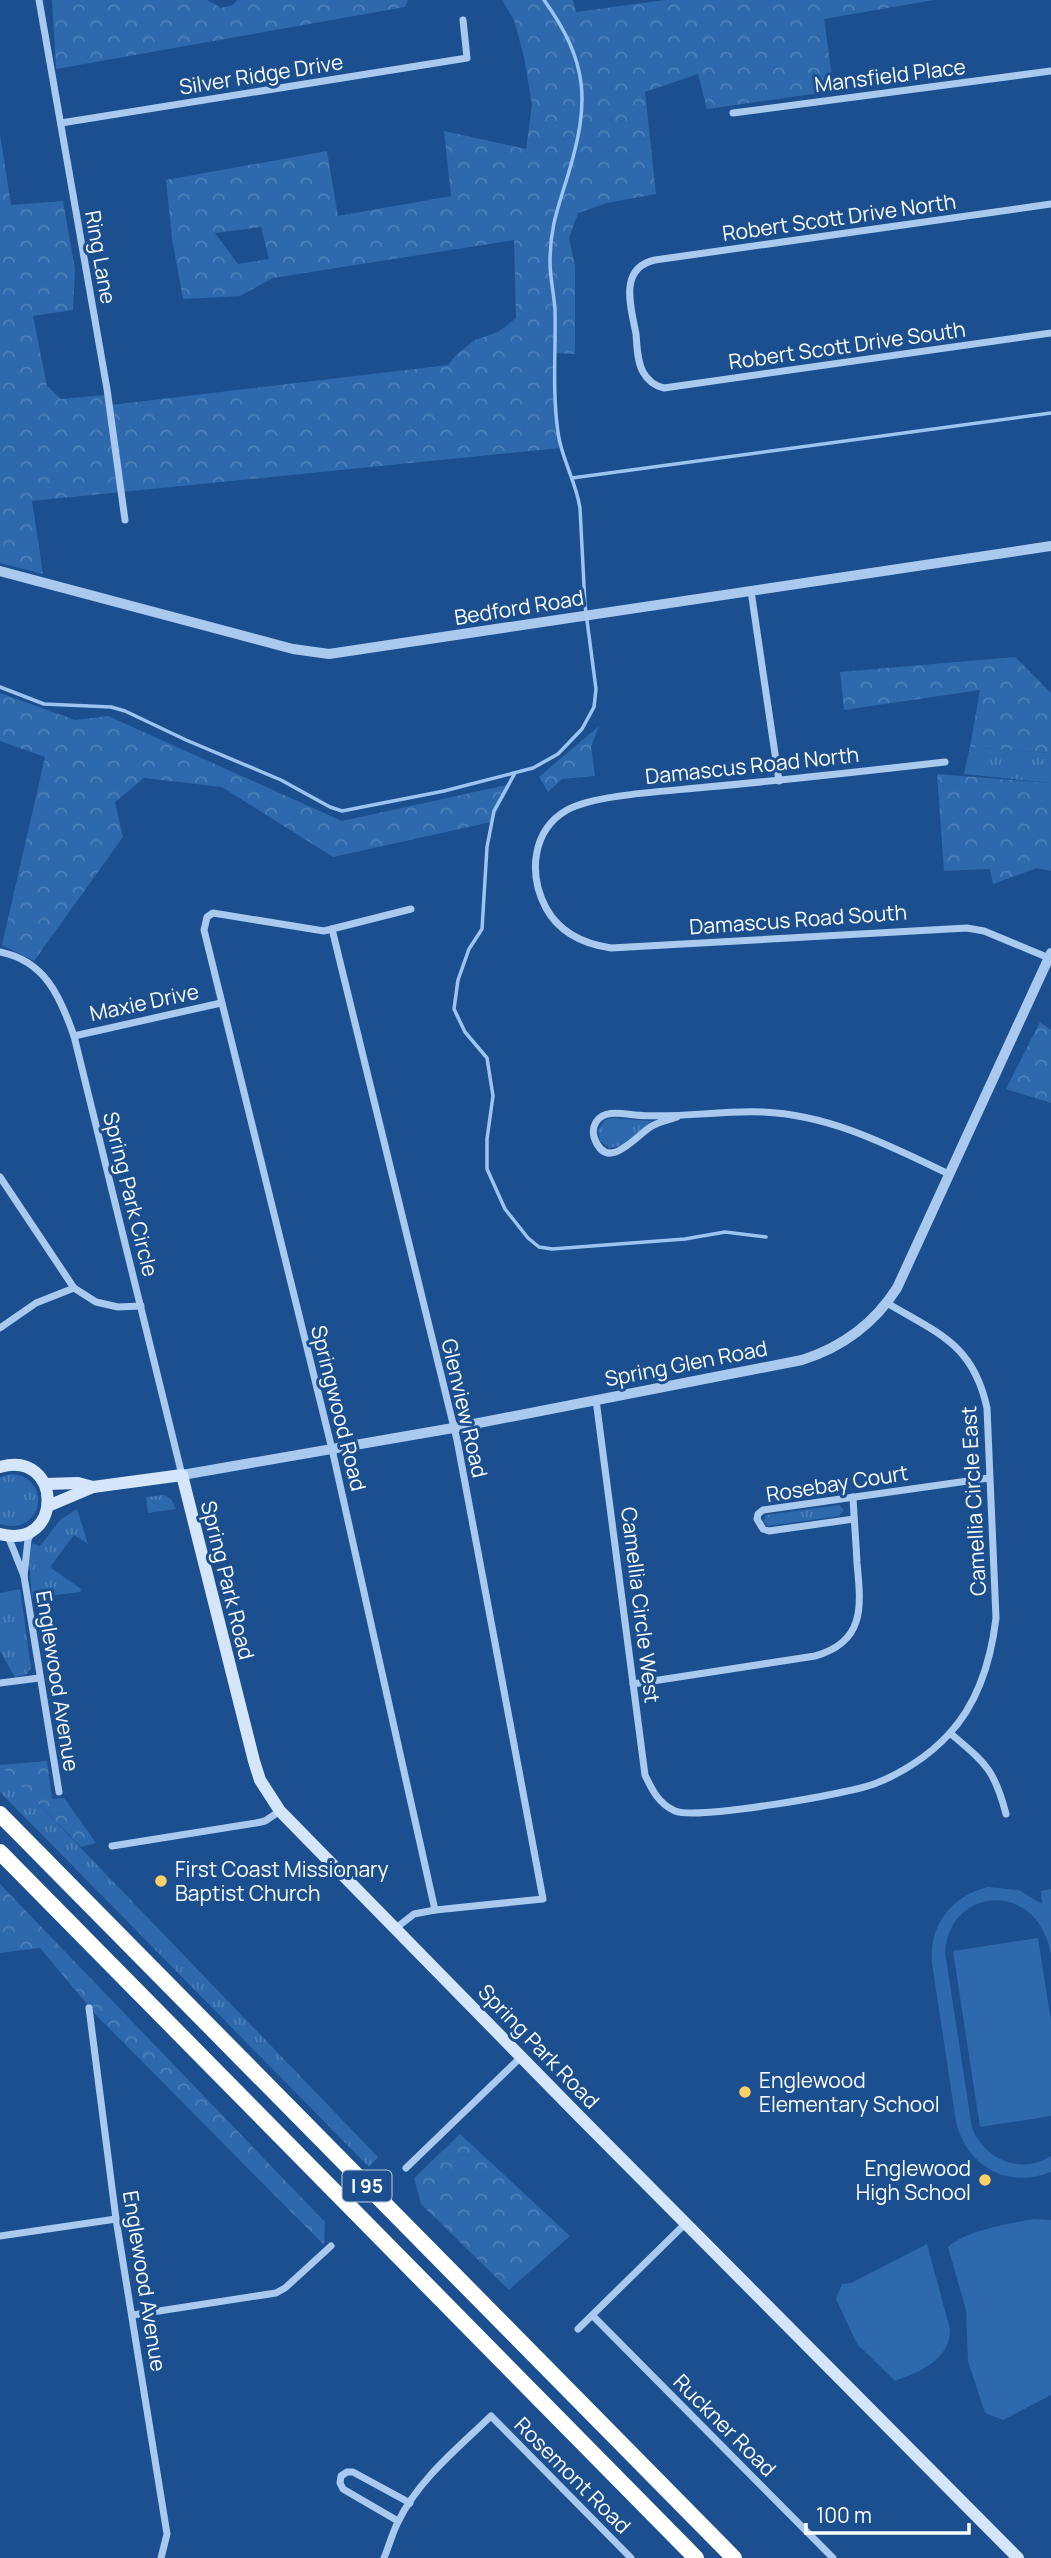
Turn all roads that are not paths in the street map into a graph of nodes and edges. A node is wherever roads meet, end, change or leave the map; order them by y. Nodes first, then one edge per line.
1 (39, 0) edge
2 (463, 20) dead end
3 (1051, 71) edge
4 (733, 113) dead end
5 (61, 123) junction
6 (1051, 204) edge
7 (1051, 333) edge
8 (650, 382) joint
9 (125, 520) dead end
10 (1051, 546) edge
11 (0, 571) edge
12 (751, 591) junction
13 (945, 762) dead end
14 (779, 780) junction
15 (411, 909) dead end
16 (552, 918) joint
17 (332, 929) junction
18 (0, 952) edge
19 (1050, 956) edge
20 (222, 1003) junction
21 (74, 1035) junction
22 (677, 1117) junction
23 (948, 1174) junction
24 (0, 1177) edge
25 (74, 1288) junction
26 (887, 1303) junction
27 (141, 1306) junction
28 (0, 1328) edge
29 (596, 1400) junction
30 (453, 1427) junction
31 (331, 1449) junction
32 (3, 1463) edge
33 (181, 1475) junction
34 (989, 1478) junction
35 (45, 1484) junction
36 (93, 1487) junction
37 (853, 1497) junction
38 (48, 1506) junction
39 (854, 1519) junction
40 (32, 1530) junction
41 (4, 1535) edge
42 (24, 1576) junction
43 (39, 1678) junction
44 (0, 1684) edge
45 (634, 1684) junction
46 (950, 1733) junction
47 (59, 1792) dead end
48 (667, 1807) joint
49 (280, 1811) junction
50 (0, 1814) edge
51 (1006, 1814) dead end
52 (112, 1846) dead end
53 (0, 1852) edge
54 (435, 1910) junction
55 (396, 1928) junction
56 (89, 2008) dead end
57 (522, 2056) junction
58 (406, 2168) dead end
59 (116, 2219) junction
60 (686, 2223) junction
61 (0, 2236) edge
62 (331, 2246) dead end
63 (133, 2315) junction
64 (593, 2316) junction
65 (578, 2329) dead end
66 (410, 2503) junction
67 (398, 2521) junction
68 (161, 2558) edge
69 (384, 2558) edge
70 (631, 2558) edge
71 (696, 2558) edge
72 (734, 2558) edge
73 (833, 2558) edge
74 (1018, 2558) edge

1 - 5 street, Ring Lane
2 - 5 street, Silver Ridge Drive
3 - 4 street, Mansfield Place
5 - 9 street, Ring Lane
6 - 8 street, Robert Scott Drive North
7 - 8 street, Robert Scott Drive South
10 - 12 street, Bedford Road
11 - 12 street, Bedford Road
12 - 14 street
13 - 14 street, Damascus Road North
14 - 16 street, Damascus Road North
15 - 17 street
16 - 19 street, Damascus Road South
17 - 20 street, Springwood Road
17 - 30 street, Glenview Road
18 - 21 street, Spring Park Circle
19 - 23 street, Spring Glen Road
20 - 21 street, Maxie Drive
20 - 31 street, Springwood Road
21 - 27 street, Spring Park Circle
22 - 22 street
22 - 23 street
23 - 26 street, Spring Glen Road
24 - 25 street
25 - 27 street
25 - 28 street
26 - 29 street, Spring Glen Road
26 - 34 street, Camellia Circle East
27 - 33 street, Spring Park Circle
29 - 30 street, Spring Glen Road
29 - 45 street, Camellia Circle West
30 - 31 street, Spring Glen Road
30 - 54 street, Glenview Road
31 - 33 street, Spring Glen Road
31 - 54 street, Springwood Road
32 - 35 main road
33 - 36 main road, Spring Glen Road
33 - 49 main road, Spring Park Road
34 - 37 street, Rosebay Court
34 - 46 street, Camellia Circle East
35 - 36 main road, Spring Glen Road
35 - 38 main road
36 - 38 main road, Spring Glen Road
37 - 39 street
37 - 39 street, Rosebay Court
38 - 40 main road
39 - 45 street
40 - 41 main road
40 - 42 street, Englewood Avenue
41 - 42 street, Englewood Avenue
42 - 43 street, Englewood Avenue
43 - 44 street
43 - 47 street, Englewood Avenue
45 - 48 street, Camellia Circle West
46 - 48 street, Camellia Circle East
46 - 51 street
49 - 52 street
49 - 55 main road, Spring Park Road
50 - 72 highway, I 95
53 - 71 highway, I 95
54 - 55 street
55 - 57 main road, Spring Park Road
56 - 59 street, Englewood Avenue
57 - 58 street
57 - 60 main road, Spring Park Road
59 - 61 street
59 - 63 street, Englewood Avenue
60 - 64 street
60 - 74 main road, Spring Park Road
62 - 63 street
63 - 68 street, Englewood Avenue
64 - 65 street
64 - 73 street, Ruckner Road
66 - 67 street
66 - 67 street
66 - 70 street, Rosemont Road
67 - 69 street

